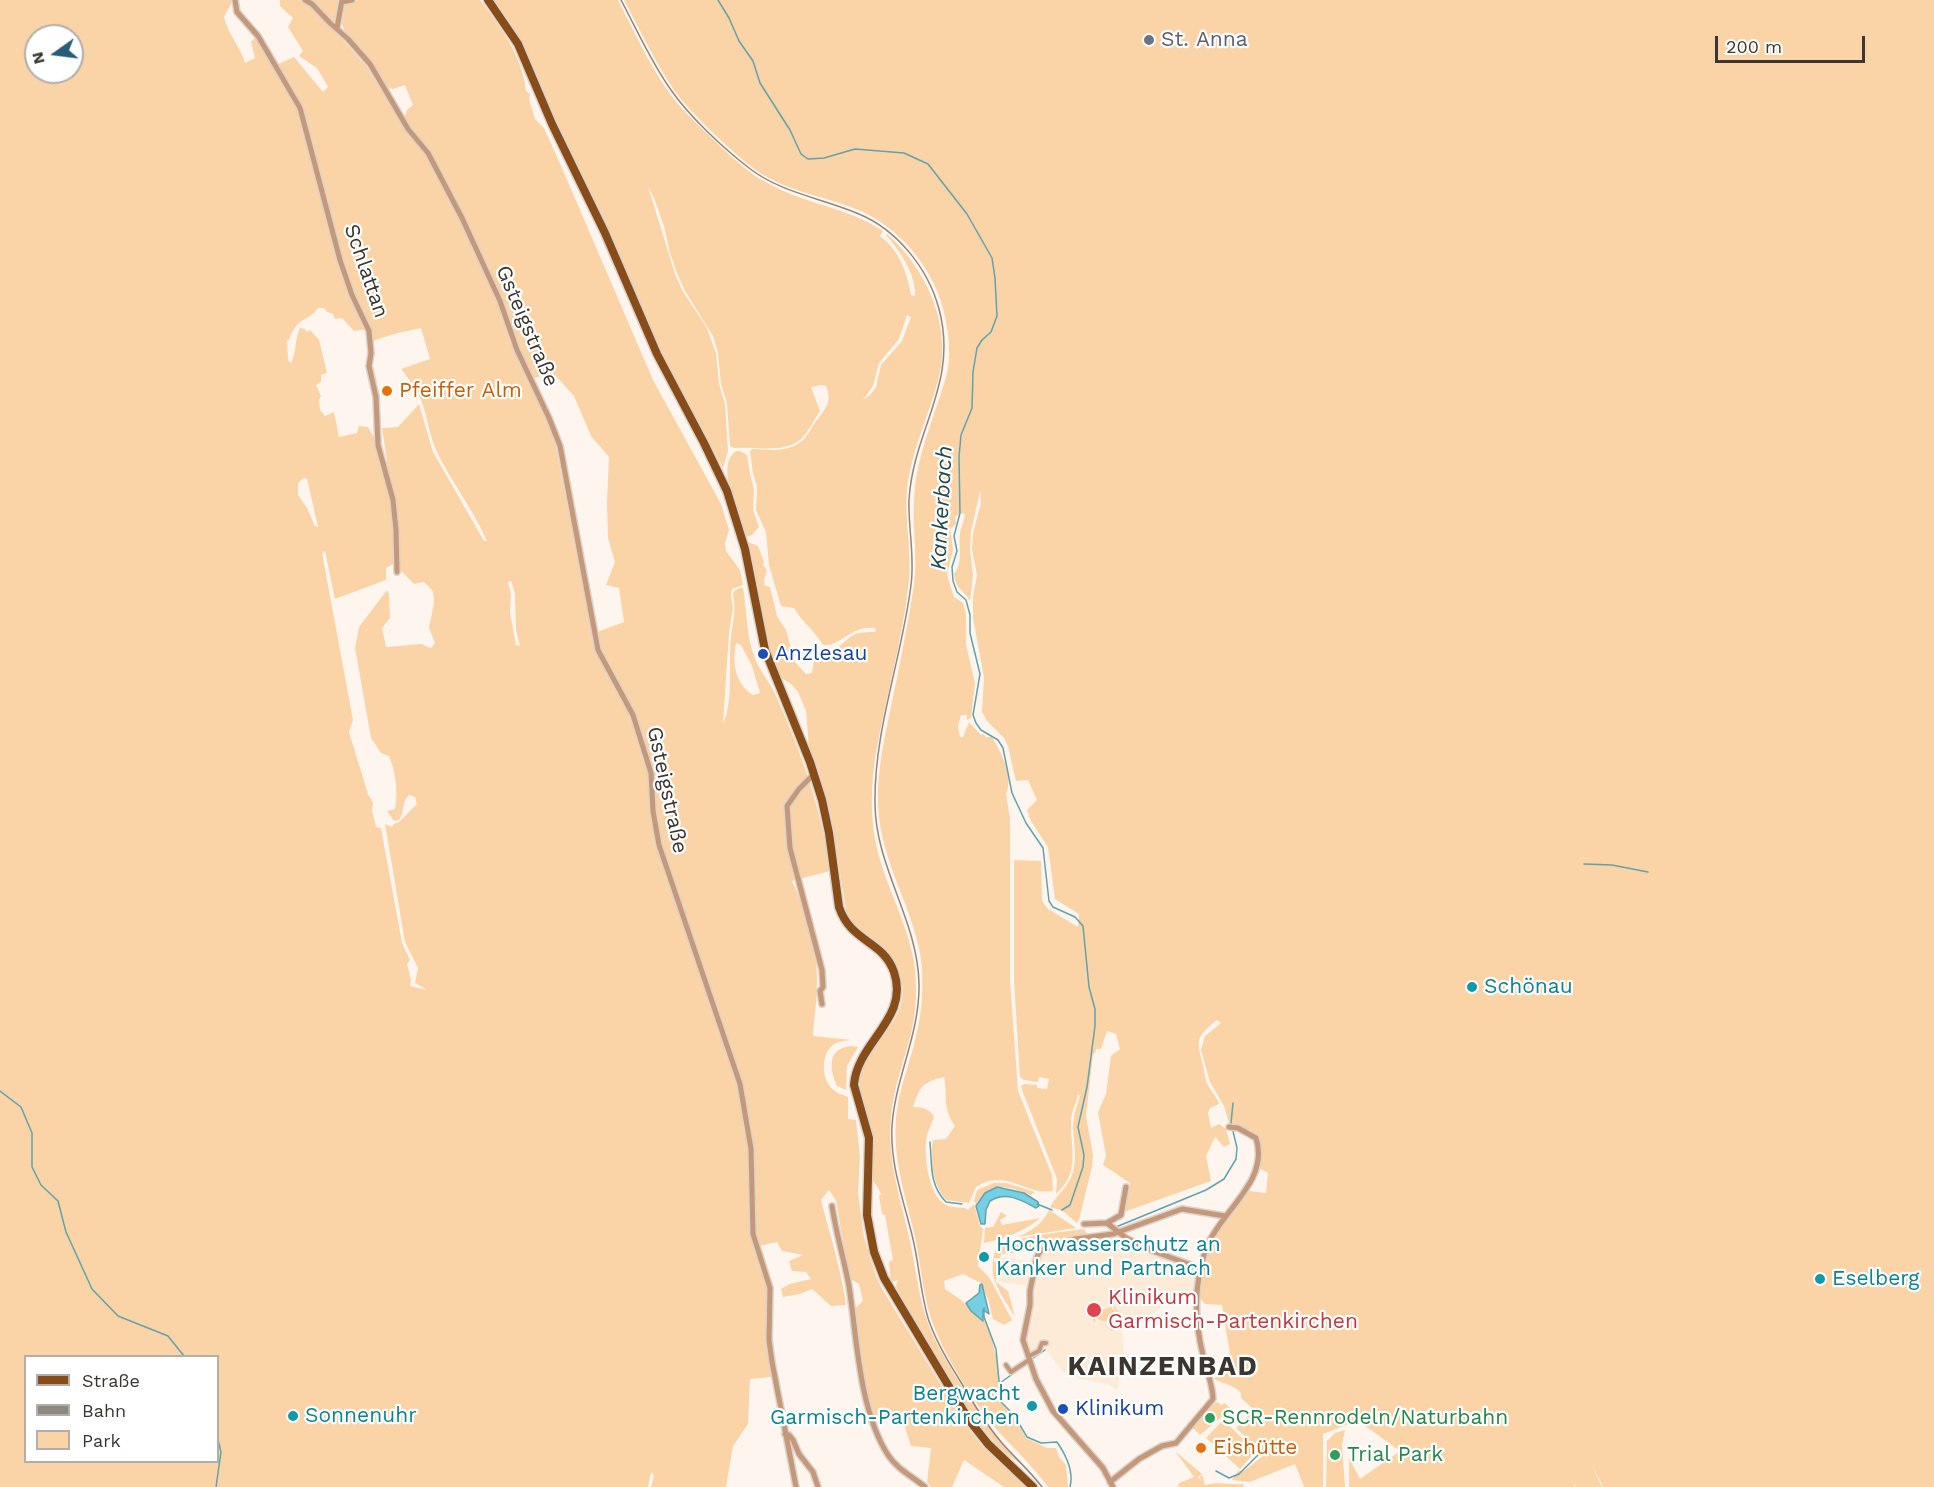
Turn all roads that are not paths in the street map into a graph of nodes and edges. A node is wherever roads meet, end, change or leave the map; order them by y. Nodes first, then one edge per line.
1 (235, 0) edge
2 (305, 0) edge
3 (352, 0) edge
4 (488, 0) edge
5 (342, 1) edge
6 (337, 28) junction
7 (397, 572) dead end
8 (814, 774) junction
9 (822, 1004) dead end
10 (1231, 1127) dead end
11 (1126, 1186) dead end
12 (832, 1206) dead end
13 (1225, 1216) junction
14 (1084, 1224) dead end
15 (1109, 1224) junction
16 (1118, 1231) junction
17 (1202, 1269) junction
18 (1046, 1343) dead end
19 (1030, 1358) junction
20 (1006, 1365) dead end
21 (785, 1434) junction
22 (1112, 1484) edge
23 (796, 1487) edge
24 (818, 1487) edge
25 (926, 1487) edge
26 (1033, 1487) edge

1 - 7 street, Schlattan
2 - 6 street, Gsteigstraße
3 - 5 street
4 - 8 main road
5 - 6 street
6 - 21 street, Gsteigstraße
8 - 9 street
8 - 26 main road
10 - 13 street
11 - 15 street
12 - 25 street
13 - 16 street
13 - 17 street
14 - 15 street
15 - 16 street
16 - 17 street
16 - 19 street
17 - 22 street
18 - 19 street
19 - 20 street
19 - 22 street
21 - 23 street, Gsteigstraße
21 - 24 street, Gsteigstraße

